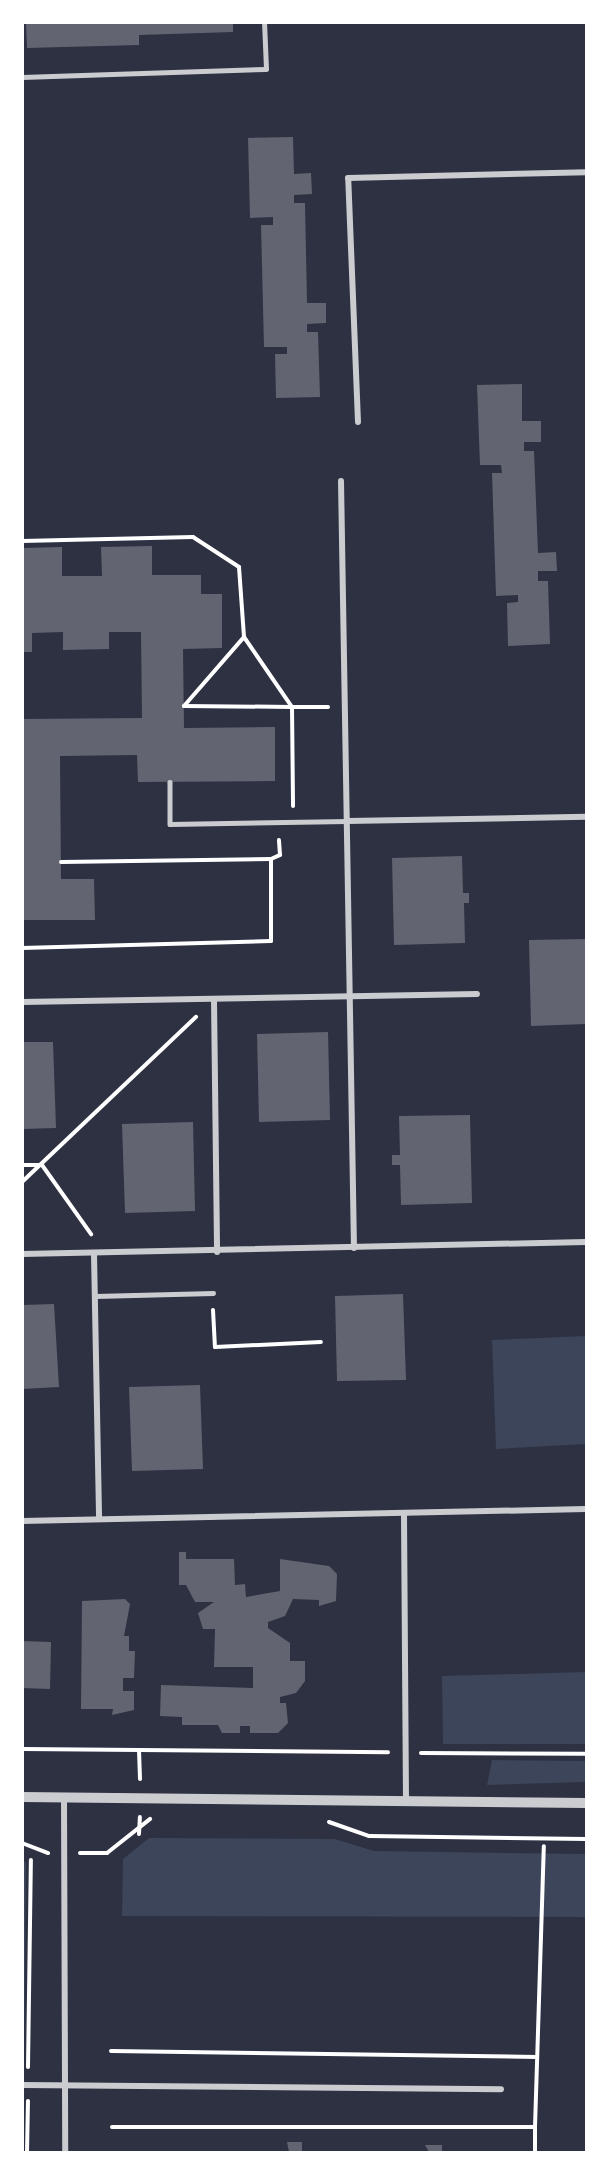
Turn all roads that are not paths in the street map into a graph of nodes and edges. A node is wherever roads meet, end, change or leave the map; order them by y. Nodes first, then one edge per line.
1 (264, 22) edge
2 (22, 77) edge
3 (586, 172) edge
4 (358, 422) dead end
5 (341, 482) dead end
6 (170, 782) dead end
7 (586, 817) edge
8 (347, 822) junction
9 (477, 994) dead end
10 (349, 997) junction
11 (214, 1000) junction
12 (22, 1002) edge
13 (586, 1242) edge
14 (354, 1248) junction
15 (218, 1252) junction
16 (22, 1254) edge
17 (93, 1254) junction
18 (213, 1293) road end
19 (95, 1296) junction
20 (586, 1509) edge
21 (404, 1515) junction
22 (99, 1519) junction
23 (22, 1521) edge
24 (22, 1797) edge
25 (64, 1798) junction
26 (406, 1802) junction
27 (586, 1803) edge
28 (22, 2085) edge
29 (67, 2085) junction
30 (501, 2089) dead end
31 (65, 2152) edge

1 - 2 lane
3 - 4 street
5 - 8 street
6 - 8 lane
7 - 8 street
8 - 10 street
9 - 10 street
10 - 11 street
10 - 14 street
11 - 12 street
11 - 15 street
13 - 14 street
14 - 15 street
15 - 17 street
16 - 17 street
17 - 19 street
18 - 19 lane
19 - 22 street
20 - 21 street
21 - 22 street
21 - 26 street
22 - 23 street
24 - 25 street
25 - 26 street
25 - 29 street
26 - 27 street
28 - 29 street
29 - 30 street
29 - 31 street

